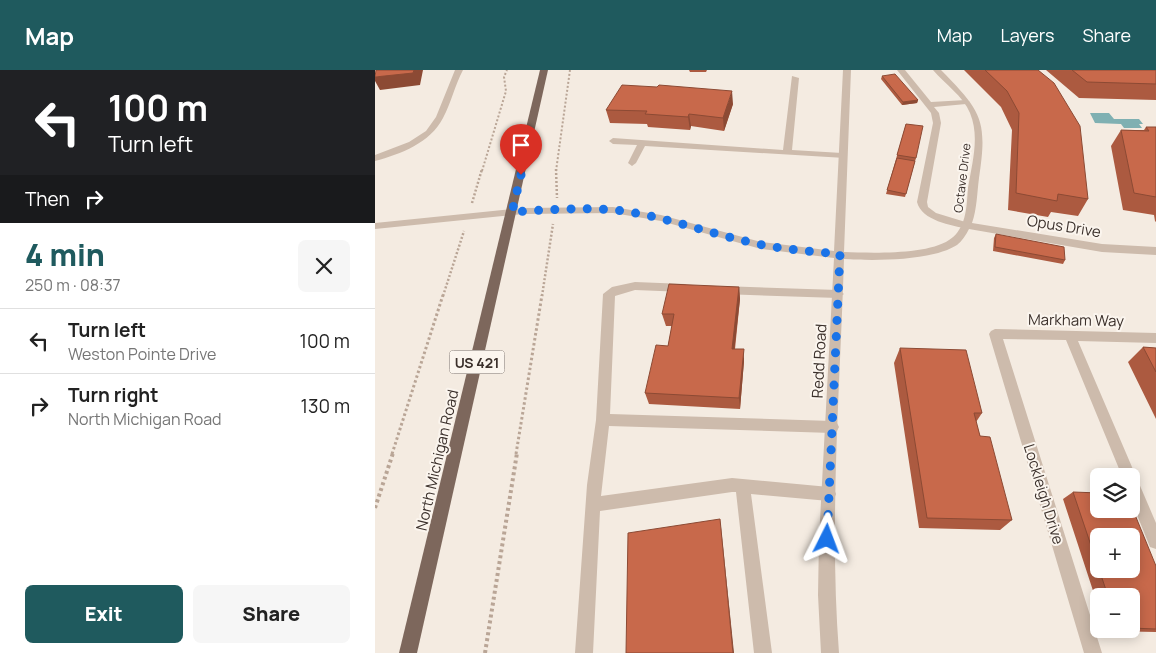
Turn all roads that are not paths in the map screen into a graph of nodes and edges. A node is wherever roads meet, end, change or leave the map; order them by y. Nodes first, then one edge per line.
1 (459, 70) edge
2 (544, 70) edge
3 (847, 70) edge
4 (901, 70) edge
5 (937, 70) edge
6 (795, 78) dead end
7 (966, 102) junction
8 (929, 105) junction
9 (613, 140) dead end
10 (643, 143) junction
11 (787, 152) junction
12 (843, 156) junction
13 (375, 158) edge
14 (632, 163) dead end
15 (512, 212) junction
16 (375, 226) edge
17 (968, 226) junction
18 (1156, 251) edge
19 (840, 254) junction
20 (838, 294) junction
21 (995, 334) joint
22 (1070, 336) junction
23 (1156, 338) edge
24 (603, 420) junction
25 (832, 427) junction
26 (1126, 468) edge
27 (743, 486) junction
28 (829, 494) junction
29 (1140, 503) edge
30 (593, 505) junction
31 (1156, 541) edge
32 (408, 653) edge
33 (583, 653) edge
34 (763, 653) edge
35 (830, 653) edge
36 (1093, 653) edge

1 - 13 street
2 - 15 main road, North Michigan Road / US 421
3 - 12 street, Redd Road
4 - 8 street
5 - 7 street, Octave Drive
6 - 11 street
7 - 8 street
7 - 17 street, Octave Drive
8 - 17 street, Opus Drive
9 - 10 street
10 - 11 street
10 - 14 street
11 - 12 street
12 - 19 street, Redd Road
15 - 16 street, Octave Drive
15 - 19 street, Octave Drive
15 - 32 main road, North Michigan Road / US 421
17 - 18 street, Opus Drive
17 - 19 street, Octave Drive
19 - 20 street, Redd Road
20 - 24 street
20 - 25 street, Redd Road
21 - 22 street, Markham Way
21 - 36 street, Lockleigh Drive
22 - 23 street, Markham Way
22 - 26 street
24 - 25 street
24 - 30 street
25 - 28 street, Redd Road
27 - 28 street
27 - 30 street
27 - 34 street
28 - 35 street, Redd Road
29 - 31 street
30 - 33 street

